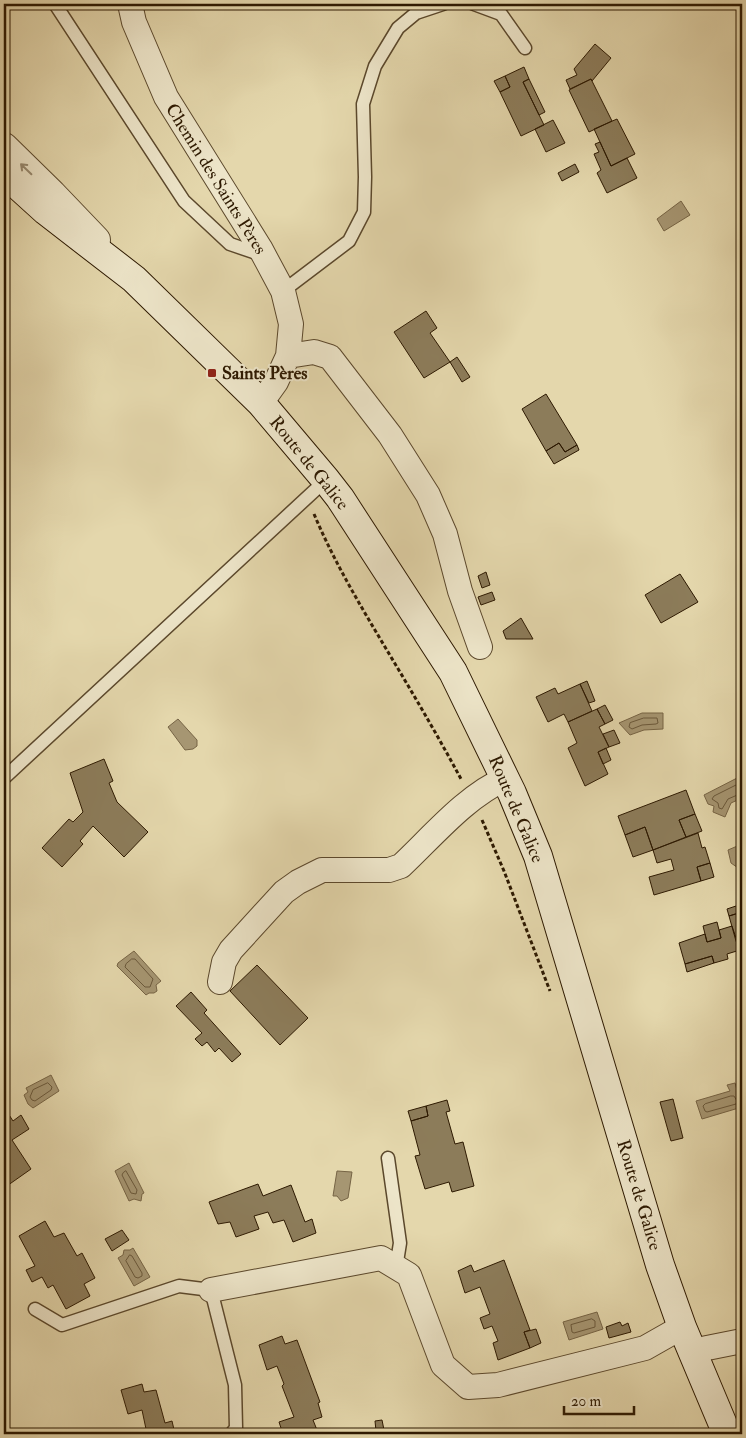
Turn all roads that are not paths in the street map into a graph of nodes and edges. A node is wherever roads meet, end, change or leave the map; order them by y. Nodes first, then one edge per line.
1 (55, 4) edge
2 (130, 4) edge
3 (443, 4) edge
4 (474, 4) edge
5 (525, 48) dead end
6 (4, 147) edge
7 (4, 173) edge
8 (264, 256) junction
9 (134, 279) junction
10 (283, 291) junction
11 (288, 356) junction
12 (261, 403) junction
13 (316, 489) junction
14 (480, 647) dead end
15 (4, 778) edge
16 (505, 779) junction
17 (220, 982) dead end
18 (388, 1158) dead end
19 (396, 1268) junction
20 (211, 1290) junction
21 (35, 1309) dead end
22 (687, 1339) junction
23 (742, 1340) edge
24 (231, 1434) edge
25 (727, 1434) edge

1 - 8 lane
2 - 8 street, Chemin des Saints Pères
3 - 10 lane
4 - 5 lane
9 -> 6 main road, Route de Galice
7 - 9 main road, Route de Galice
8 - 10 street, Chemin des Saints Pères
9 - 12 main road, Route de Galice
10 - 11 street, Chemin des Saints Pères
11 - 12 street, Chemin des Saints Pères
11 - 14 street
12 - 13 main road, Route de Galice
13 - 15 lane
13 - 16 main road, Route de Galice
16 - 17 street
16 - 22 main road, Route de Galice
18 - 19 lane
19 - 20 street
19 - 22 street
20 - 21 lane
20 - 24 lane
22 - 23 street
22 - 25 main road, Route de Galice

